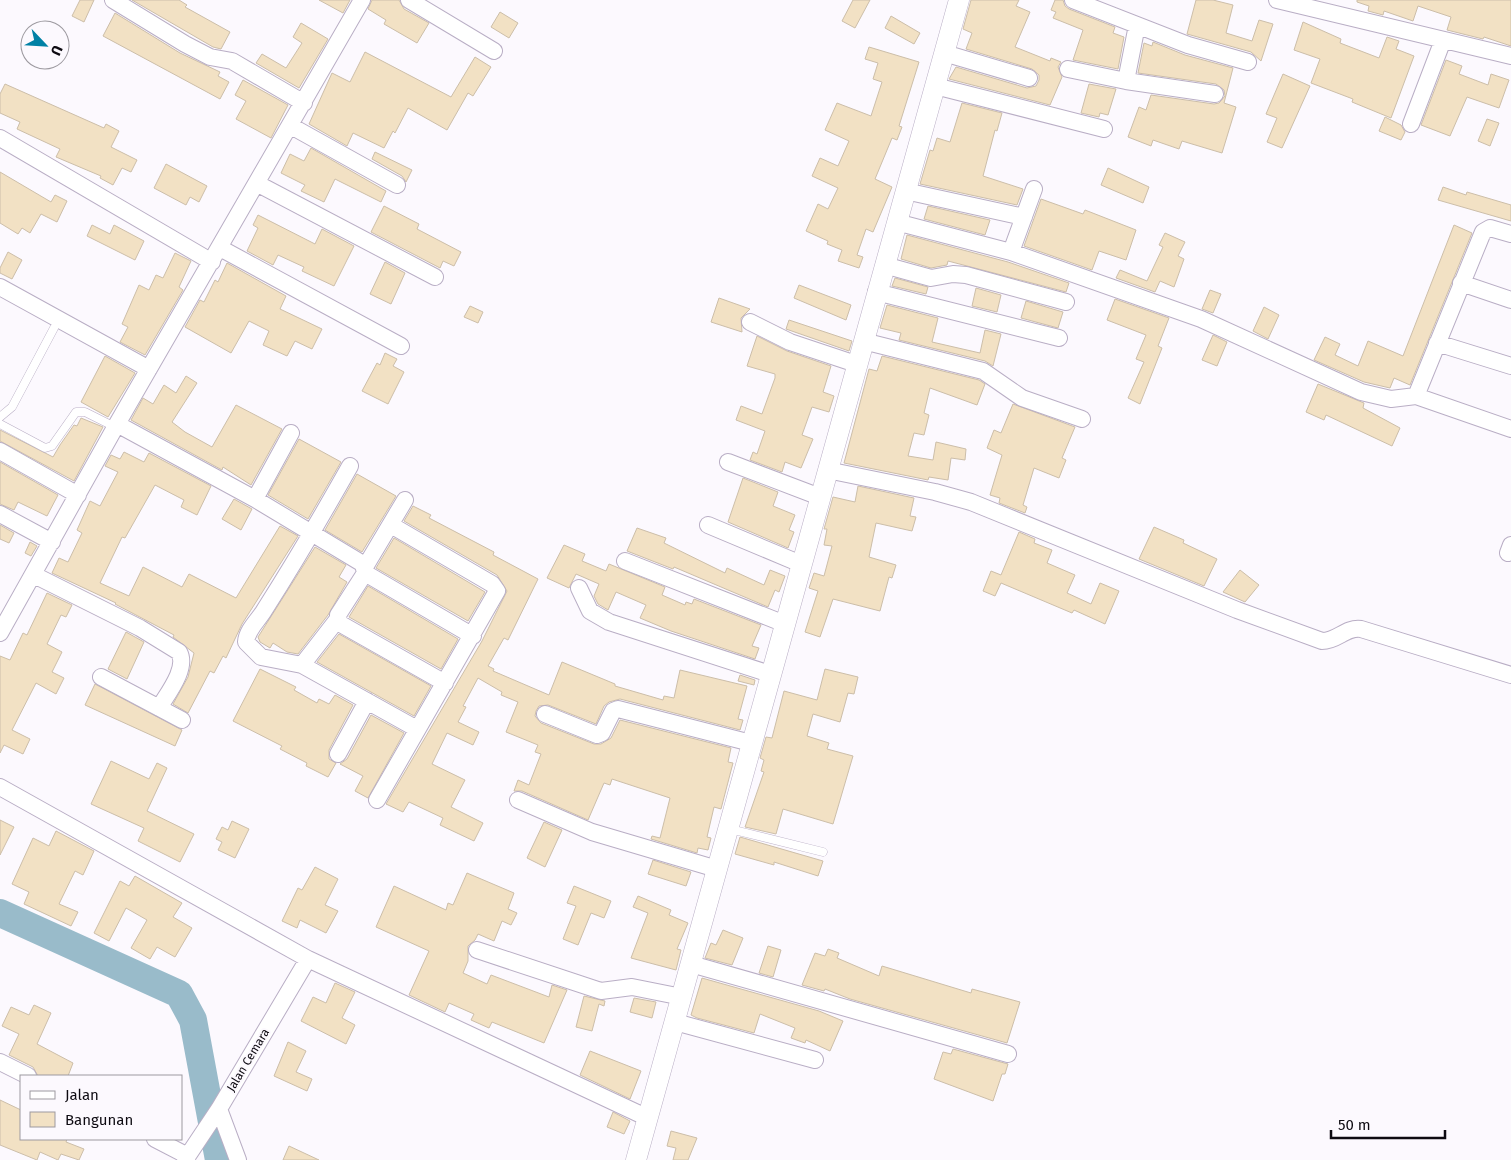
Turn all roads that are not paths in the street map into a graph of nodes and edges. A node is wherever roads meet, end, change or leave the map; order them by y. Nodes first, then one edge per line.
1 (112, 0) edge
2 (362, 0) edge
3 (409, 0) edge
4 (959, 0) edge
5 (1073, 0) edge
6 (1277, 0) edge
7 (1137, 25) junction
8 (1444, 40) junction
9 (494, 51) dead end
10 (944, 53) junction
11 (1511, 56) edge
12 (1248, 62) dead end
13 (1068, 69) dead end
14 (1029, 78) dead end
15 (1126, 81) junction
16 (935, 86) junction
17 (1215, 94) dead end
18 (304, 103) junction
19 (1411, 124) dead end
20 (292, 126) junction
21 (1104, 130) dead end
22 (0, 138) edge
23 (258, 184) junction
24 (397, 185) dead end
25 (1034, 189) dead end
26 (905, 191) junction
27 (1024, 217) junction
28 (896, 222) junction
29 (1511, 234) edge
30 (1012, 252) junction
31 (216, 255) junction
32 (884, 266) junction
33 (435, 277) dead end
34 (1461, 283) junction
35 (0, 287) edge
36 (876, 292) junction
37 (1511, 300) edge
38 (1066, 302) dead end
39 (750, 322) dead end
40 (54, 328) dead end
41 (1059, 338) dead end
42 (863, 341) junction
43 (1438, 343) junction
44 (401, 346) dead end
45 (856, 364) junction
46 (1511, 366) edge
47 (149, 368) junction
48 (1416, 396) junction
49 (0, 417) edge
50 (1082, 419) dead end
51 (0, 424) edge
52 (116, 425) junction
53 (1511, 429) edge
54 (291, 433) dead end
55 (0, 452) edge
56 (728, 462) dead end
57 (350, 466) dead end
58 (827, 470) junction
59 (78, 495) junction
60 (820, 497) junction
61 (255, 499) junction
62 (405, 500) dead end
63 (0, 514) edge
64 (391, 525) junction
65 (708, 525) dead end
66 (312, 533) junction
67 (52, 542) junction
68 (625, 560) dead end
69 (801, 564) junction
70 (365, 570) junction
71 (34, 574) junction
72 (579, 588) dead end
73 (337, 620) junction
74 (785, 624) junction
75 (0, 633) edge
76 (473, 636) junction
77 (302, 665) junction
78 (770, 674) junction
79 (1511, 675) edge
80 (101, 677) dead end
81 (445, 683) junction
82 (367, 701) junction
83 (159, 708) junction
84 (545, 714) dead end
85 (182, 720) dead end
86 (417, 729) junction
87 (751, 743) junction
88 (338, 754) dead end
89 (0, 787) edge
90 (377, 800) dead end
91 (518, 800) dead end
92 (728, 829) junction
93 (823, 852) dead end
94 (717, 869) junction
95 (477, 950) dead end
96 (308, 959) junction
97 (691, 964) junction
98 (682, 997) junction
99 (675, 1022) junction
100 (1008, 1054) dead end
101 (815, 1060) dead end
102 (0, 1062) edge
103 (26, 1075) edge
104 (214, 1117) junction
105 (648, 1118) junction
106 (157, 1140) edge
107 (190, 1156) edge
108 (238, 1160) edge
109 (636, 1160) edge

1 - 18 street
2 - 18 street
3 - 9 street
4 - 10 street
5 - 7 street
6 - 8 street
7 - 12 street
7 - 15 street
8 - 11 street
8 - 19 street
10 - 14 street
10 - 16 street
13 - 15 street
15 - 17 street
16 - 21 street
16 - 26 street
18 - 20 street
20 - 23 street
20 - 24 street
22 - 31 street
23 - 31 street
23 - 33 street
25 - 27 street
26 - 27 street
26 - 28 street
27 - 30 street
28 - 30 street
28 - 32 street
29 - 34 street
30 - 48 street
31 - 44 street
31 - 47 street
32 - 36 street
32 - 38 street
34 - 37 street
34 - 43 street
35 - 47 street
36 - 41 street
36 - 42 street
39 - 45 street
40 - 49 lane
42 - 45 street
42 - 50 street
43 - 46 street
43 - 48 street
45 - 58 street
47 - 52 street
48 - 53 street
51 - 52 lane
52 - 59 street
52 - 61 street
54 - 61 street
55 - 59 street
56 - 60 street
57 - 66 street
58 - 60 street
58 - 79 street
59 - 67 street
60 - 69 street
61 - 66 street
62 - 64 street
63 - 67 street
64 - 70 street
64 - 76 street
65 - 69 street
66 - 70 street
66 - 77 street
67 - 71 street
68 - 74 street
69 - 74 street
70 - 73 street
70 - 76 street
71 - 75 street
71 - 83 street
72 - 78 street
73 - 77 street
73 - 81 street
74 - 78 street
76 - 81 street
77 - 82 street
78 - 87 street
80 - 83 street
81 - 86 street
82 - 86 street
82 - 88 street
83 - 85 street
84 - 87 street
86 - 90 street
87 - 92 street
89 - 96 street
91 - 94 street
92 - 93 lane
92 - 94 street
94 - 97 street
95 - 98 street
96 - 104 street, Jalan Cemara
96 - 105 street
97 - 98 street
97 - 100 street
98 - 99 street
99 - 101 street
99 - 105 street
102 - 103 street
104 - 107 street, Jalan Cemara
104 - 108 street
105 - 109 street
106 - 107 street

